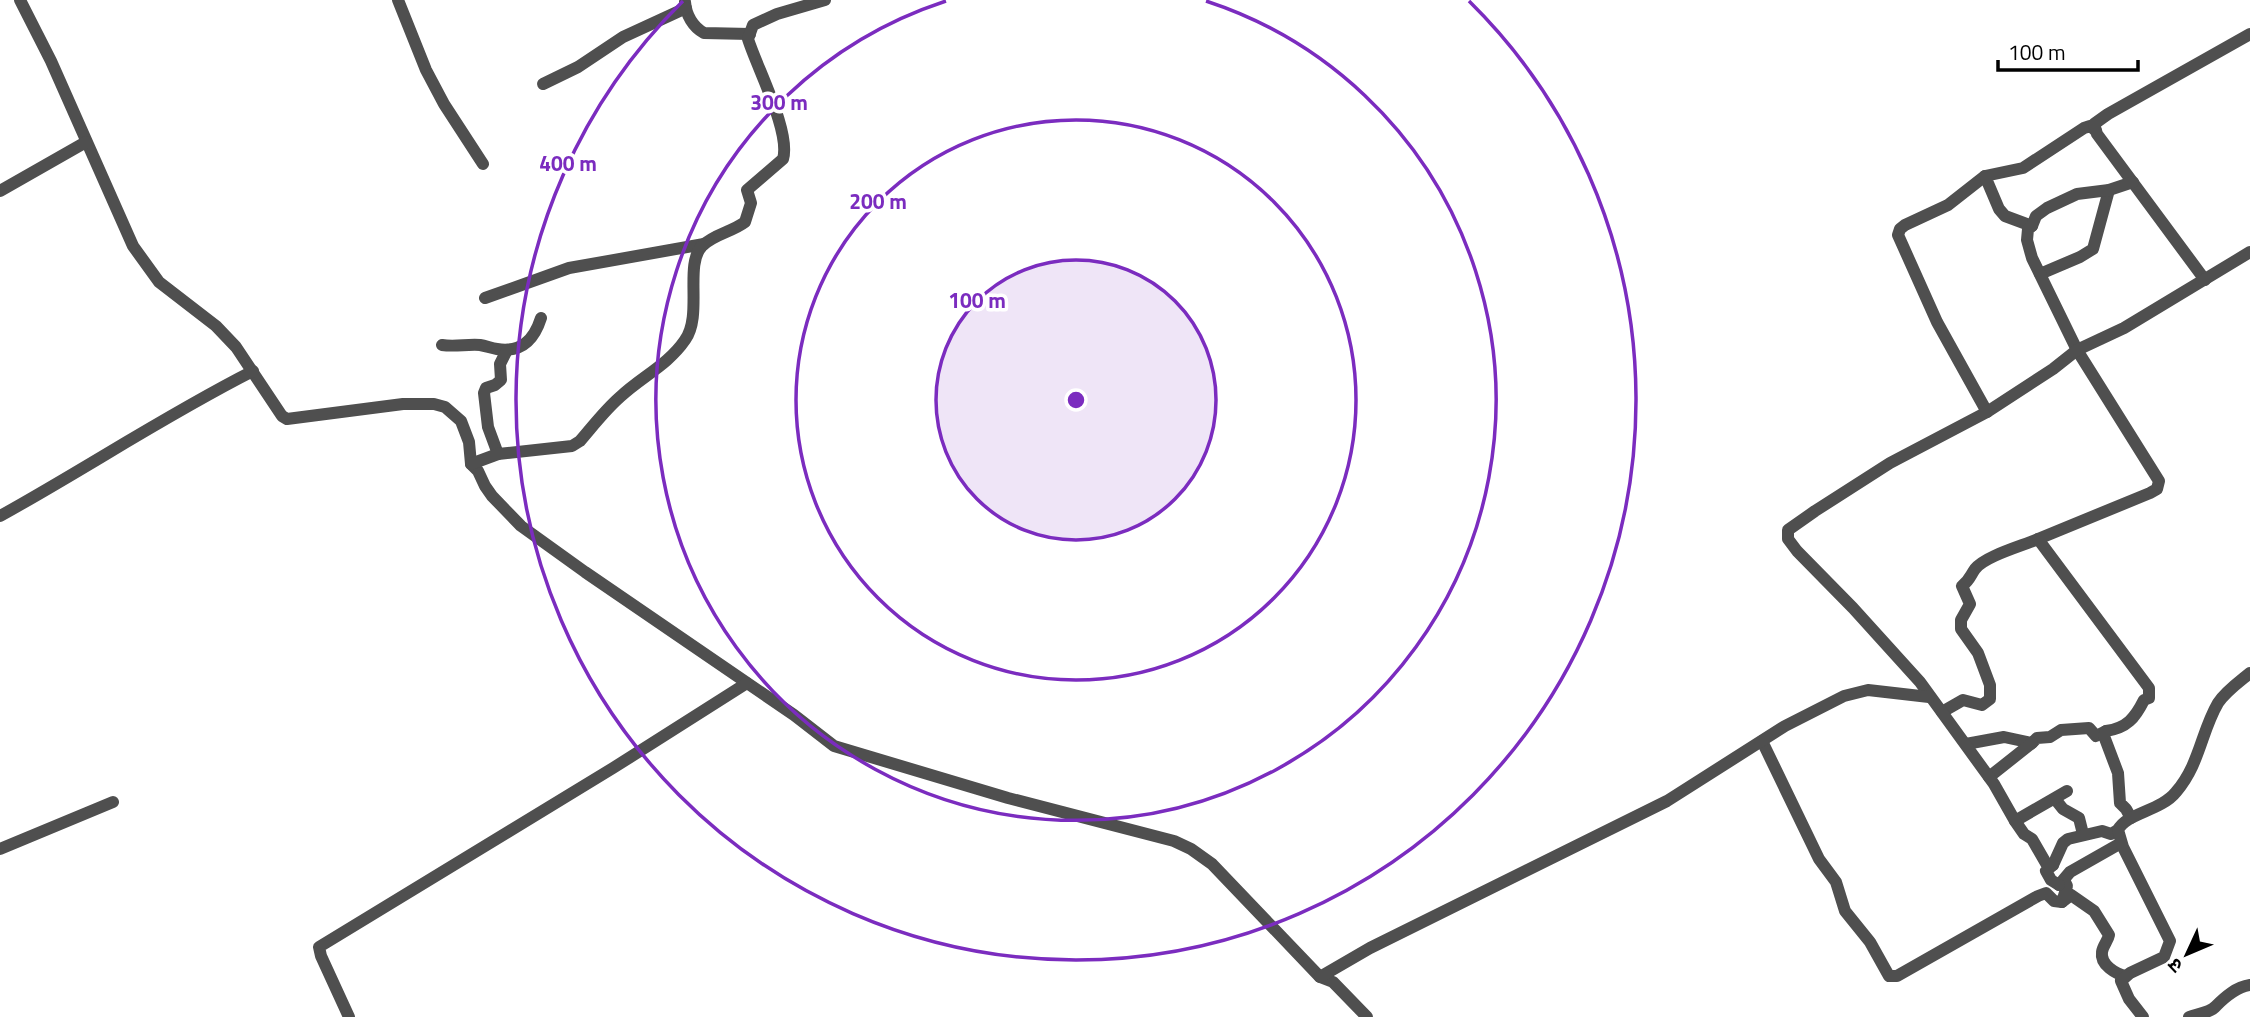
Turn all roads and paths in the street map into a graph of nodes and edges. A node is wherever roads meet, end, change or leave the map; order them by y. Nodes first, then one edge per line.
1 (20, 0) edge
2 (398, 0) edge
3 (825, 0) edge
4 (685, 4) edge
5 (750, 34) junction
6 (2250, 34) edge
7 (544, 84) dead end
8 (2096, 131) junction
9 (86, 142) junction
10 (483, 164) dead end
11 (1985, 176) junction
12 (2133, 182) junction
13 (2109, 190) junction
14 (0, 191) edge
15 (2032, 226) junction
16 (704, 244) junction
17 (2250, 252) edge
18 (2040, 274) junction
19 (2205, 280) junction
20 (485, 298) dead end
21 (541, 318) dead end
22 (442, 345) dead end
23 (507, 350) junction
24 (2077, 350) junction
25 (253, 371) junction
26 (1987, 412) junction
27 (498, 454) junction
28 (471, 464) junction
29 (0, 516) edge
30 (2038, 540) junction
31 (2250, 673) edge
32 (747, 683) junction
33 (1924, 689) junction
34 (1942, 712) junction
35 (2106, 731) junction
36 (1762, 741) junction
37 (2032, 743) junction
38 (1966, 744) junction
39 (1989, 777) junction
40 (2067, 791) dead end
41 (2055, 799) junction
42 (113, 802) dead end
43 (2131, 818) junction
44 (2015, 821) junction
45 (2083, 834) junction
46 (2120, 836) junction
47 (0, 849) edge
48 (2053, 865) junction
49 (2059, 885) junction
50 (2062, 902) junction
51 (2126, 976) junction
52 (1320, 977) junction
53 (2249, 986) edge
54 (349, 1017) edge
55 (1367, 1017) edge
56 (2143, 1017) edge
57 (2189, 1017) edge

1 - 9 street
2 - 10 street
3 - 5 street
4 - 5 street
4 - 7 street
5 - 16 street
6 - 8 street
8 - 11 street
8 - 12 street
9 - 14 street
9 - 25 street
11 - 15 street
11 - 26 street
12 - 13 street
12 - 19 street
13 - 15 street
13 - 18 street
15 - 18 street
16 - 20 street
16 - 27 street
17 - 19 street
18 - 24 street
19 - 24 street
21 - 23 street
22 - 23 street
23 - 27 street
24 - 26 street
24 - 30 street
25 - 28 street
25 - 29 street
26 - 33 street
27 - 28 street
28 - 32 street
30 - 34 street
30 - 35 street
31 - 43 street
32 - 52 street
32 - 54 street
33 - 34 street
33 - 36 street
34 - 38 street
35 - 37 street
35 - 43 street
36 - 50 street
36 - 52 street
37 - 38 street
37 - 39 street
38 - 39 street
39 - 44 street
40 - 41 street
41 - 44 street
41 - 45 street
42 - 47 street
43 - 46 street
44 - 48 street
45 - 46 street
45 - 48 street
46 - 49 street
46 - 51 street
48 - 49 street
49 - 50 street
50 - 51 street
51 - 56 street
52 - 55 street
53 - 57 street

